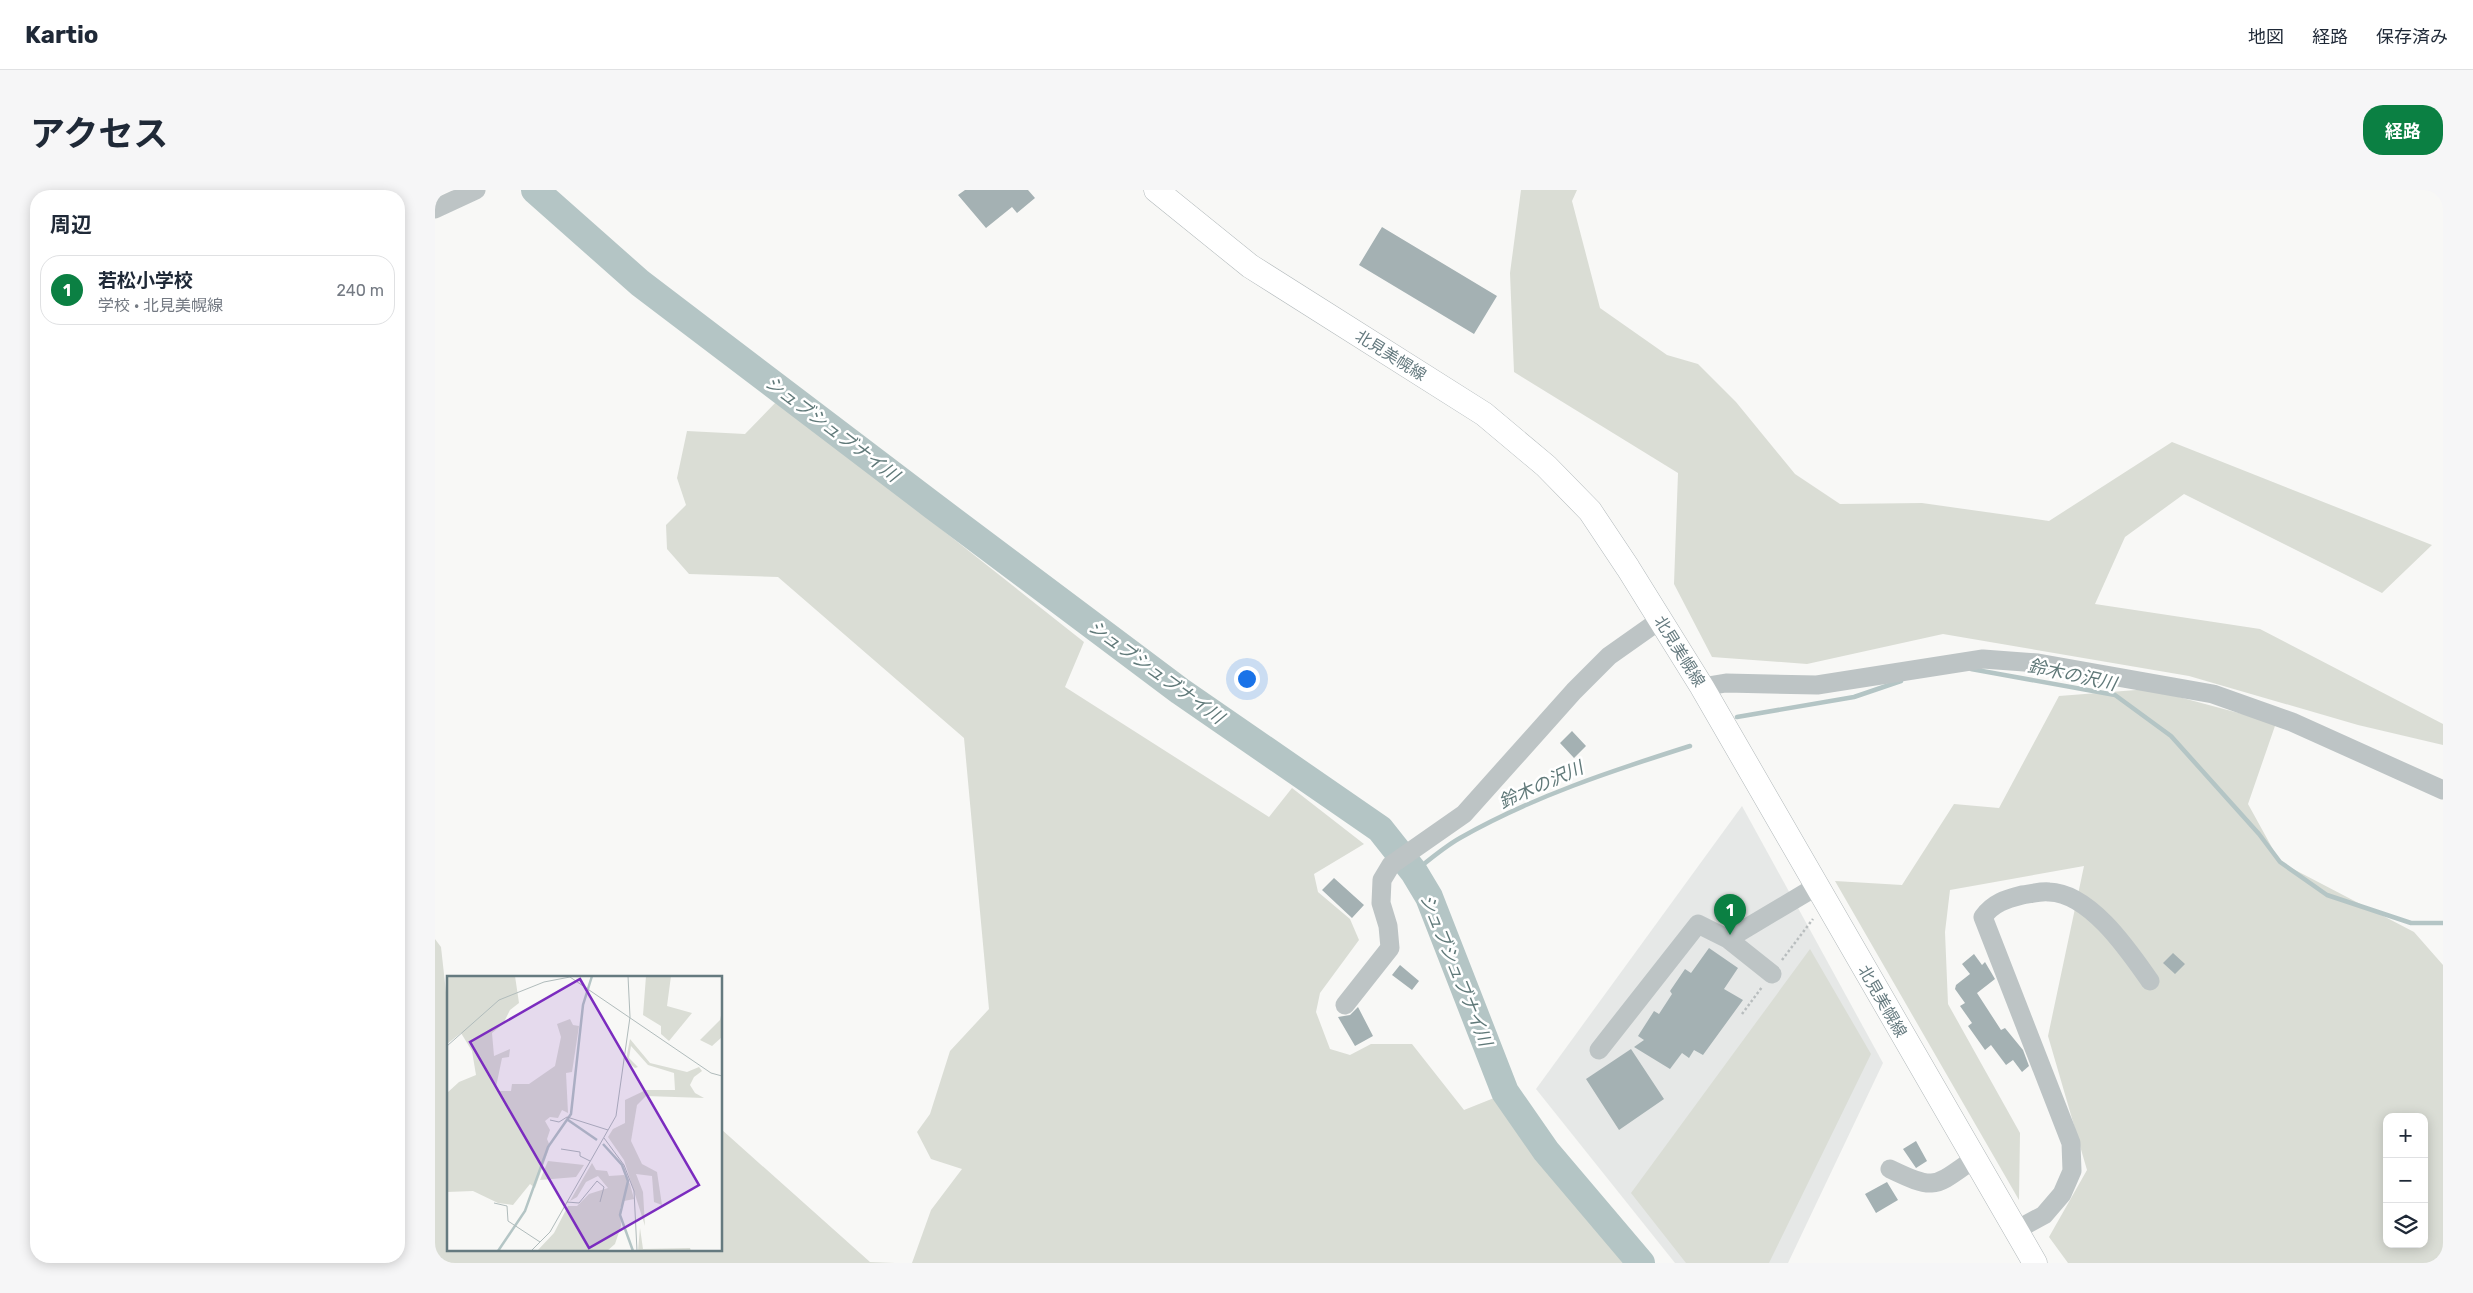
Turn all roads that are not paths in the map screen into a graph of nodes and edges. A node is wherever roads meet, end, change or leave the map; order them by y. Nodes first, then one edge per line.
1 (476, 190) edge
2 (1156, 190) edge
3 (435, 210) edge
4 (1660, 620) junction
5 (1702, 686) junction
6 (2443, 790) edge
7 (1821, 894) junction
8 (1728, 939) junction
9 (1772, 974) road end
10 (2150, 981) dead end
11 (1345, 1005) dead end
12 (1599, 1050) dead end
13 (1973, 1159) junction
14 (1890, 1170) dead end
15 (2016, 1230) junction
16 (2035, 1263) edge

1 - 3 street
2 - 4 main road, 北見美幌線
4 - 5 main road, 北見美幌線
4 - 11 street
5 - 6 street
5 - 7 main road, 北見美幌線
7 - 8 street
7 - 13 main road, 北見美幌線
8 - 9 street
8 - 12 street
10 - 15 street
13 - 14 street
13 - 15 main road, 北見美幌線
15 - 16 main road, 北見美幌線

